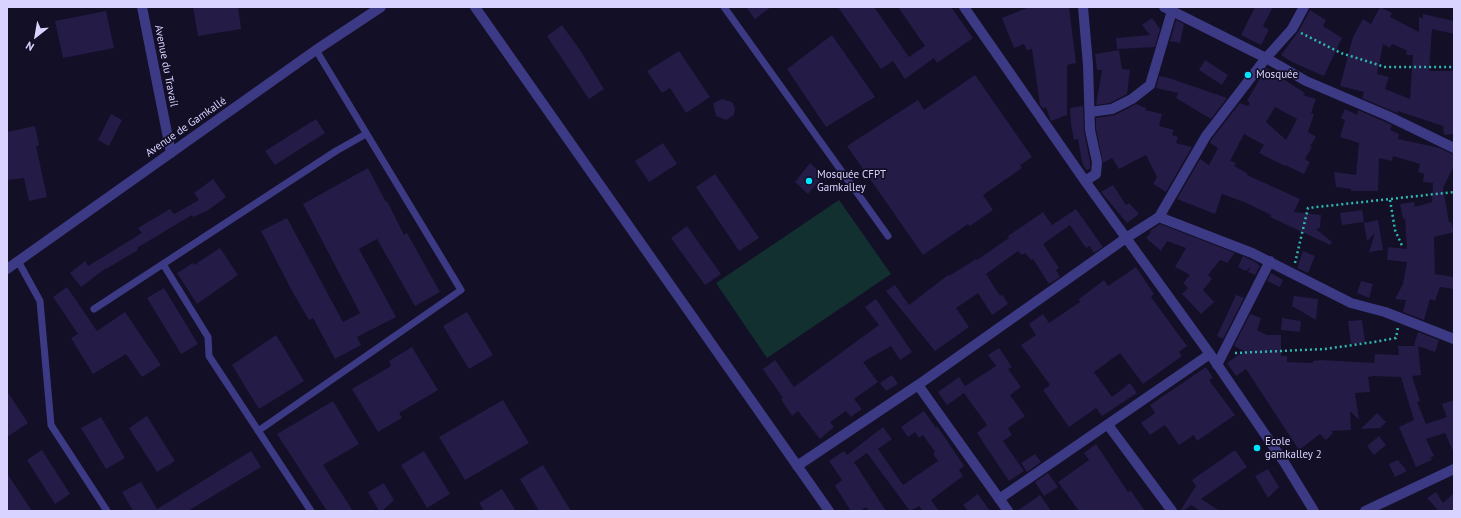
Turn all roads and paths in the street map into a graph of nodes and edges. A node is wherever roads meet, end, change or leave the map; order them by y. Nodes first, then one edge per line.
1 (142, 7) edge
2 (381, 7) edge
3 (475, 7) edge
4 (724, 7) edge
5 (964, 7) edge
6 (1083, 7) edge
7 (1304, 7) edge
8 (1170, 8) edge
9 (1292, 29) junction
10 (316, 50) junction
11 (1266, 58) junction
12 (1454, 67) edge
13 (1090, 112) junction
14 (366, 134) junction
15 (1454, 148) edge
16 (171, 153) junction
17 (1085, 181) junction
18 (1454, 192) edge
19 (1390, 200) junction
20 (1159, 218) junction
21 (888, 236) dead end
22 (1126, 238) junction
23 (1402, 248) dead end
24 (18, 261) junction
25 (1270, 261) junction
26 (163, 264) junction
27 (7, 268) edge
28 (1292, 273) junction
29 (94, 309) dead end
30 (1400, 319) junction
31 (1454, 339) edge
32 (1210, 354) junction
33 (1223, 354) junction
34 (1217, 365) junction
35 (918, 385) junction
36 (1108, 425) junction
37 (258, 431) junction
38 (797, 466) junction
39 (1454, 470) edge
40 (999, 499) junction
41 (107, 511) edge
42 (311, 511) edge
43 (829, 511) edge
44 (1008, 511) edge
45 (1172, 511) edge
46 (1314, 511) edge
47 (1365, 511) edge

1 - 16 street, Avenue du Travail
2 - 10 street, Avenue de Gamkallé
3 - 38 street
4 - 21 lane
5 - 17 street
6 - 13 street
7 - 9 street
8 - 11 street
8 - 13 street
9 - 11 street
9 - 12 path
10 - 14 lane
10 - 16 street, Avenue de Gamkallé
11 - 15 street
11 - 20 street
13 - 17 street
14 - 26 lane
14 - 37 lane
16 - 24 street, Avenue de Gamkallé
17 - 22 street
18 - 19 path
19 - 23 path
19 - 28 path
20 - 22 street
20 - 25 street
22 - 32 street
22 - 35 street
24 - 27 street, Avenue de Gamkallé
24 - 41 lane
25 - 28 street
25 - 33 street
26 - 29 lane
26 - 37 lane
28 - 30 street
30 - 31 street
30 - 33 path
32 - 34 street
32 - 36 street
33 - 34 street
34 - 46 street
35 - 38 street
35 - 40 street
36 - 40 street
36 - 45 street
37 - 42 lane
38 - 43 street
39 - 47 street
40 - 44 street

